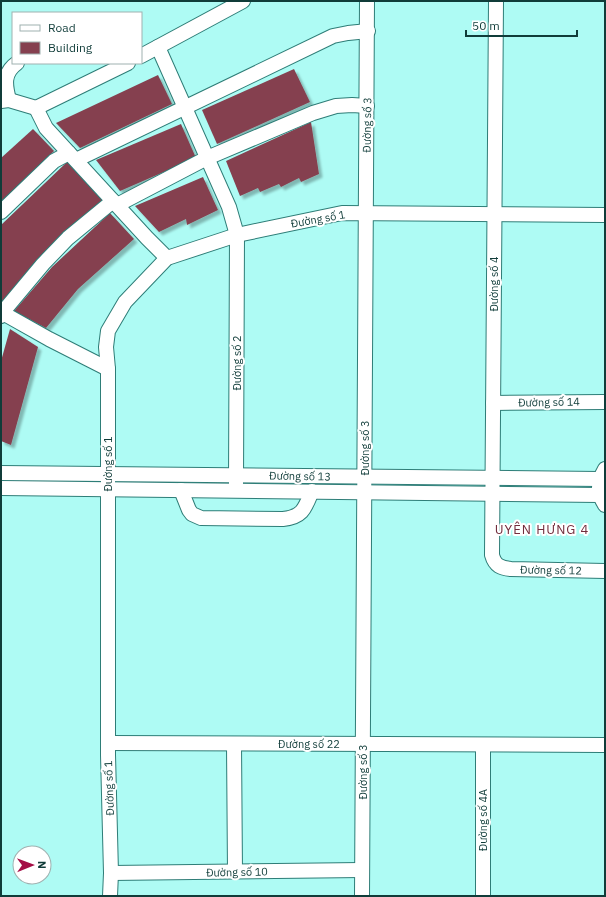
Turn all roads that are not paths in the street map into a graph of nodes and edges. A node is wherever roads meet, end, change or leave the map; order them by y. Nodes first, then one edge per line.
1 (243, 1) edge
2 (367, 1) edge
3 (496, 1) edge
4 (368, 31) junction
5 (158, 47) junction
6 (142, 55) edge
7 (16, 64) edge
8 (126, 64) edge
9 (5, 101) edge
10 (367, 106) junction
11 (36, 108) junction
12 (186, 108) junction
13 (72, 157) junction
14 (207, 158) junction
15 (115, 203) junction
16 (1, 212) edge
17 (366, 213) junction
18 (495, 214) junction
19 (605, 215) edge
20 (237, 235) junction
21 (167, 258) junction
22 (1, 313) edge
23 (108, 369) junction
24 (605, 402) edge
25 (494, 403) junction
26 (1, 473) edge
27 (108, 474) junction
28 (602, 474) edge
29 (236, 476) junction
30 (365, 477) junction
31 (493, 478) junction
32 (1, 488) edge
33 (108, 489) junction
34 (181, 490) junction
35 (236, 491) junction
36 (312, 492) junction
37 (365, 492) junction
38 (493, 494) junction
39 (602, 500) edge
40 (498, 566) joint
41 (605, 571) edge
42 (108, 742) junction
43 (234, 744) junction
44 (363, 744) junction
45 (483, 744) junction
46 (605, 745) edge
47 (362, 870) junction
48 (235, 872) junction
49 (111, 873) junction
50 (110, 896) edge
51 (362, 896) edge
52 (483, 896) edge

1 - 5 street
2 - 4 street, Đường số 3
3 - 18 street, Đường số 4
4 - 10 street, Đường số 3
4 - 12 street
5 - 6 street
5 - 12 street, Đường số 2
7 - 9 street
8 - 11 street
9 - 11 street
10 - 14 street
10 - 17 street, Đường số 3
11 - 13 street
12 - 13 street
12 - 14 street, Đường số 2
13 - 15 street
13 - 16 street
14 - 15 street
14 - 20 street, Đường số 2
15 - 21 street
15 - 22 street
17 - 18 street, Đường số 1
17 - 20 street, Đường số 1
17 - 30 street, Đường số 3
18 - 19 street, Đường số 1
18 - 25 street, Đường số 4
20 - 21 street, Đường số 1
20 - 29 street, Đường số 2
21 - 23 street, Đường số 1
22 - 23 street
23 - 27 street, Đường số 1
24 - 25 street, Đường số 14
25 - 31 street, Đường số 4
26 - 27 street, Đường số 13
27 - 29 street, Đường số 13
27 - 33 street, Đường số 1
28 - 31 street, Đường số 13
28 - 39 street
29 - 30 street, Đường số 13
29 - 35 street, Đường số 2
30 - 31 street, Đường số 13
30 - 37 street, Đường số 3
31 - 38 street, Đường số 4
32 - 33 street, Đường số 13
33 - 34 street, Đường số 13
33 - 42 street, Đường số 1
34 - 35 street, Đường số 13
34 - 36 street
35 - 36 street, Đường số 13
36 - 37 street, Đường số 13
37 - 38 street, Đường số 13
37 - 44 street, Đường số 3
38 - 39 street, Đường số 13
38 - 40 street, Đường số 4
40 - 41 street, Đường số 12
42 - 43 street, Đường số 22
42 - 49 street, Đường số 1
43 - 44 street, Đường số 22
43 - 48 street
44 - 45 street, Đường số 22
44 - 47 street, Đường số 3
45 - 46 street, Đường số 22
45 - 52 street, Đường số 4A
47 - 48 street, Đường số 10
47 - 51 street, Đường số 3
48 - 49 street, Đường số 10
49 - 50 street, Đường số 1

